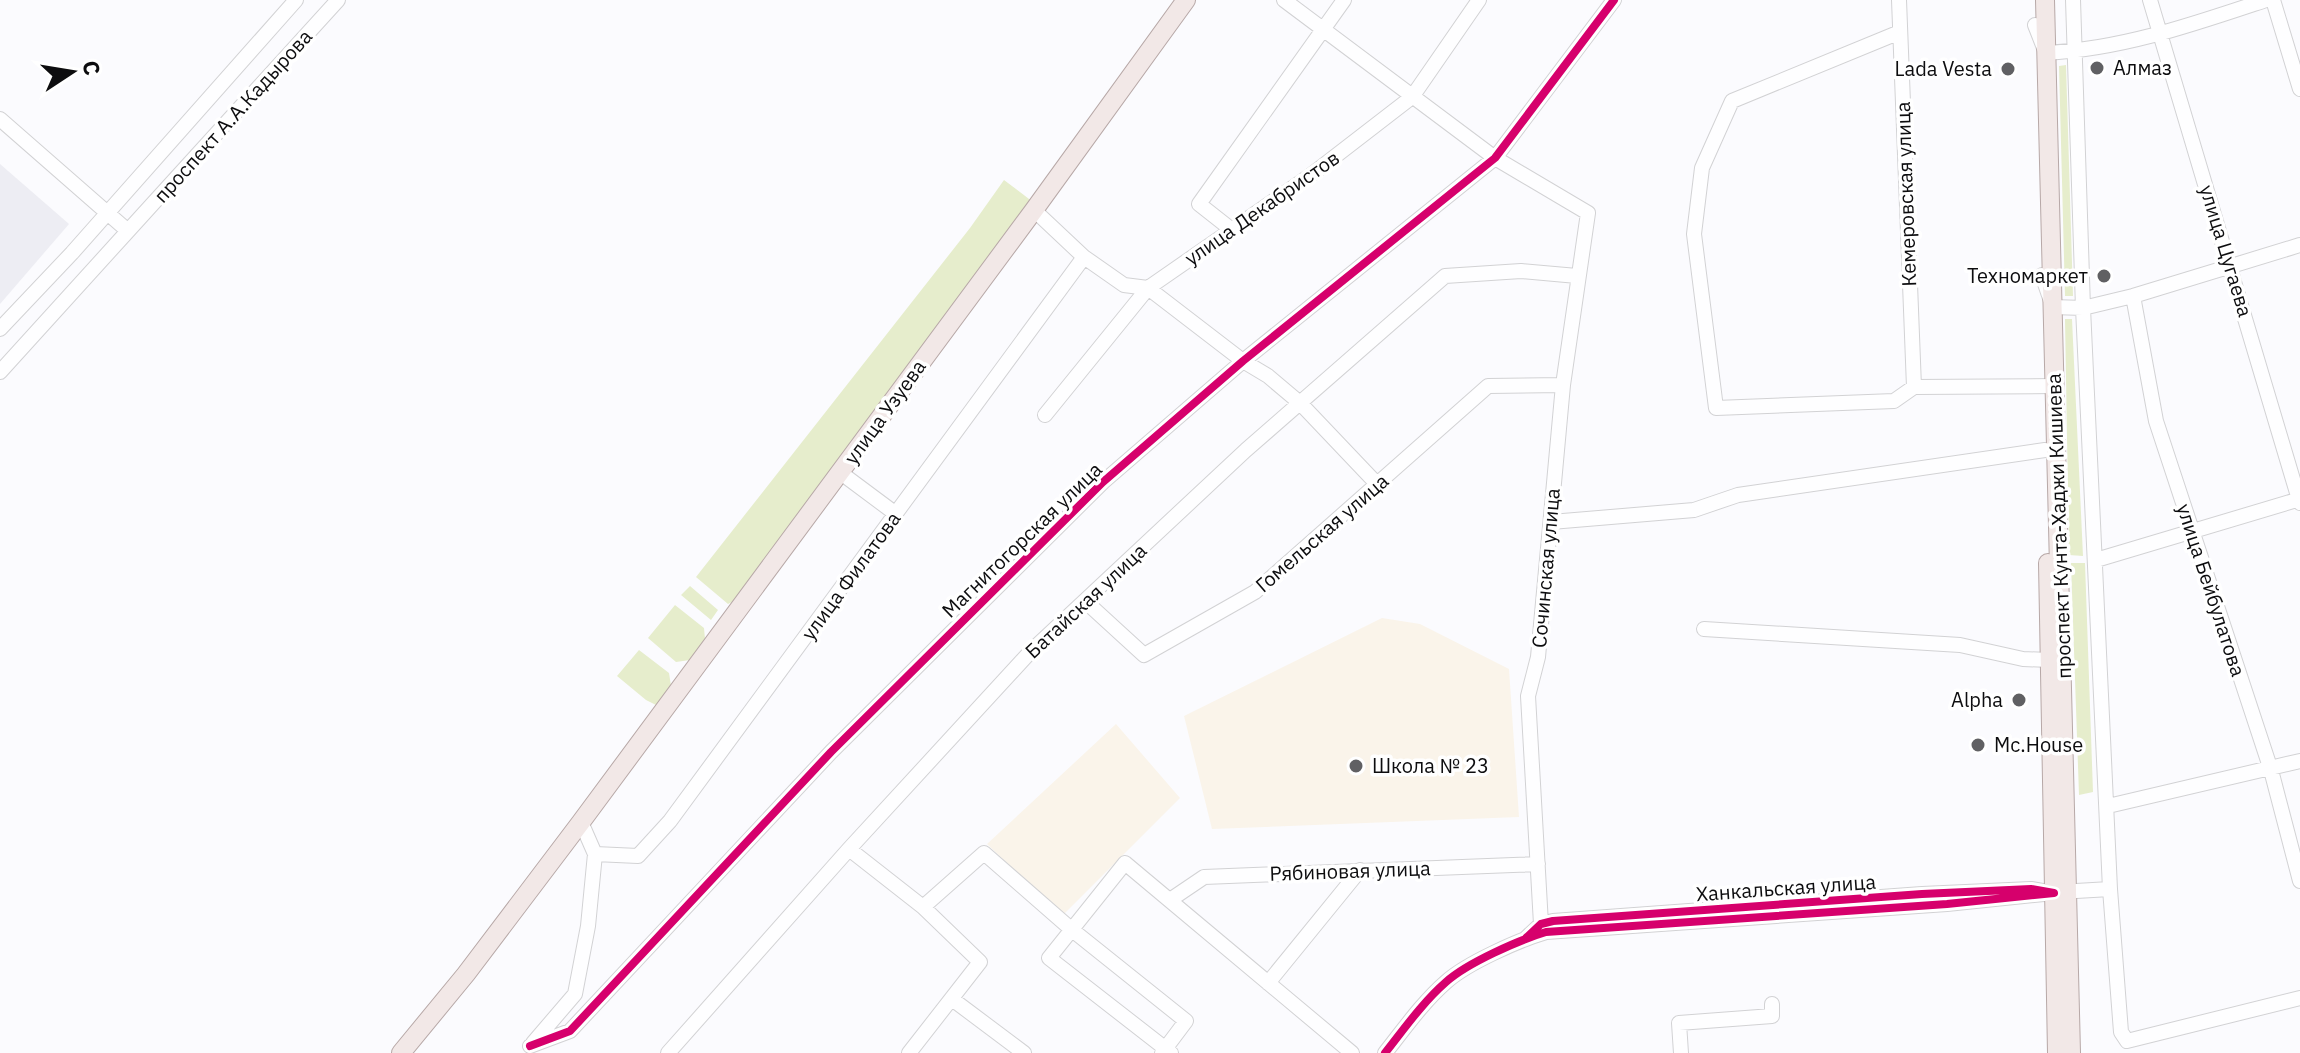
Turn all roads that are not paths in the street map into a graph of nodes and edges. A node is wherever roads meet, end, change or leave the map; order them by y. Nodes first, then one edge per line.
1 (296, 0) edge
2 (338, 0) edge
3 (1186, 0) edge
4 (1284, 0) edge
5 (1344, 0) edge
6 (1479, 0) edge
7 (1614, 0) edge
8 (1899, 0) edge
9 (2035, 0) edge
10 (2045, 0) edge
11 (2073, 0) edge
12 (2150, 0) edge
13 (2266, 0) edge
14 (2273, 0) edge
15 (2035, 25) junction
16 (1323, 28) junction
17 (1900, 32) junction
18 (2159, 36) junction
19 (2075, 51) junction
20 (2046, 53) junction
21 (2300, 89) edge
22 (1412, 97) junction
23 (0, 119) edge
24 (1495, 158) junction
25 (1034, 210) junction
26 (108, 212) junction
27 (1232, 230) junction
28 (128, 231) junction
29 (2300, 245) edge
30 (1084, 257) junction
31 (2231, 267) junction
32 (2042, 275) junction
33 (1577, 276) junction
34 (1148, 288) junction
35 (2133, 296) junction
36 (2053, 307) junction
37 (2083, 308) junction
38 (0, 329) edge
39 (1243, 361) junction
40 (0, 372) edge
41 (1563, 385) junction
42 (2049, 386) junction
43 (1914, 387) junction
44 (1300, 403) junction
45 (1045, 415) dead end
46 (2045, 450) junction
47 (841, 473) junction
48 (1377, 484) junction
49 (2300, 500) edge
50 (896, 514) junction
51 (1551, 522) junction
52 (2191, 532) junction
53 (2096, 560) junction
54 (1085, 601) junction
55 (1704, 629) dead end
56 (2049, 660) junction
57 (2064, 710) junction
58 (2300, 761) edge
59 (2271, 770) junction
60 (2108, 806) junction
61 (581, 822) junction
62 (849, 849) junction
63 (595, 854) junction
64 (1538, 864) junction
65 (1360, 870) junction
66 (2300, 881) edge
67 (2110, 889) junction
68 (2061, 892) junction
69 (1170, 900) junction
70 (923, 907) junction
71 (1541, 924) junction
72 (1071, 929) junction
73 (1526, 938) junction
74 (1268, 983) junction
75 (2300, 998) edge
76 (952, 999) junction
77 (1772, 1004) dead end
78 (2128, 1047) edge
79 (528, 1050) edge
80 (1166, 1052) edge
81 (401, 1053) edge
82 (668, 1053) edge
83 (909, 1053) edge
84 (1024, 1053) edge
85 (1352, 1053) edge
86 (1385, 1053) edge
87 (1681, 1053) edge
88 (2057, 1053) edge
89 (2071, 1053) edge

1 - 26 street, проспект А.А.Кадырова
2 - 28 street, проспект А.А.Кадырова
3 - 25 main road, улица Узуева
4 - 16 street
5 - 16 street
6 - 22 street, улица Декабристов
7 - 24 street, Магнитогорская улица
8 - 17 street, Кемеровская улица
9 - 15 main road, проспект Кунта-Хаджи Кишиева
10 - 20 main road, проспект Кунта-Хаджи Кишиева
11 - 19 street
12 - 18 street, улица Цугаева
13 - 18 street
14 - 21 street
15 - 20 street
15 - 32 main road, проспект Кунта-Хаджи Кишиева
16 - 22 street
16 - 27 street
17 - 43 street, Кемеровская улица
17 - 43 street
18 - 19 street
18 - 31 street, улица Цугаева
19 - 20 street
19 - 37 street
20 - 36 main road, проспект Кунта-Хаджи Кишиева
22 - 24 street
22 - 27 street, улица Декабристов
23 - 26 street
24 - 33 street, Сочинская улица
24 - 39 street, Магнитогорская улица
25 - 30 street
25 - 47 main road, улица Узуева
26 - 28 street
26 - 38 street, проспект А.А.Кадырова
27 - 34 street, улица Декабристов
28 - 40 street, проспект А.А.Кадырова
29 - 31 street
30 - 34 street
30 - 50 street, улица Филатова
31 - 35 street
31 - 49 street, улица Цугаева
32 - 36 street
32 - 42 main road, проспект Кунта-Хаджи Кишиева
33 - 41 street, Сочинская улица
33 - 44 street, Батайская улица
34 - 39 street
34 - 45 street, улица Декабристов
35 - 37 street
35 - 52 street, улица Бейбулатова
36 - 37 street
36 - 42 main road, проспект Кунта-Хаджи Кишиева
37 - 53 street
39 - 44 street
39 - 79 street, Магнитогорская улица
41 - 48 street, Гомельская улица
41 - 51 street, Сочинская улица
42 - 43 street
42 - 46 main road, проспект Кунта-Хаджи Кишиева
42 - 57 main road, проспект Кунта-Хаджи Кишиева
44 - 48 street
44 - 54 street, Батайская улица
46 - 51 street
46 - 56 main road, проспект Кунта-Хаджи Кишиева
47 - 50 street
47 - 61 main road, улица Узуева
48 - 54 street, Гомельская улица
49 - 52 street
50 - 63 street, улица Филатова
51 - 64 street, Сочинская улица
52 - 53 street
52 - 59 street, улица Бейбулатова
53 - 60 street
54 - 62 street, Батайская улица
55 - 56 street
56 - 57 street
56 - 68 main road, проспект Кунта-Хаджи Кишиева
57 - 68 main road, проспект Кунта-Хаджи Кишиева
58 - 59 street
59 - 60 street
59 - 66 street, улица Бейбулатова
60 - 67 street
61 - 63 street
61 - 81 main road, улица Узуева
62 - 70 street
62 - 82 street, Батайская улица
63 - 79 street
64 - 65 street, Рябиновая улица
64 - 71 street, Сочинская улица
65 - 69 street, Рябиновая улица
65 - 74 street
67 - 68 street
67 - 78 street
68 - 71 street, Ханкальская улица
68 - 73 street, Ханкальская улица
68 - 88 main road, проспект Кунта-Хаджи Кишиева
68 - 89 main road, проспект Кунта-Хаджи Кишиева
69 - 72 street
69 - 74 street
70 - 72 street
70 - 76 street
71 - 73 street, Ханкальская улица
72 - 80 street
72 - 80 street
73 - 86 street, Ханкальская улица
74 - 85 street
75 - 78 street
76 - 83 street
76 - 84 street
77 - 87 street

